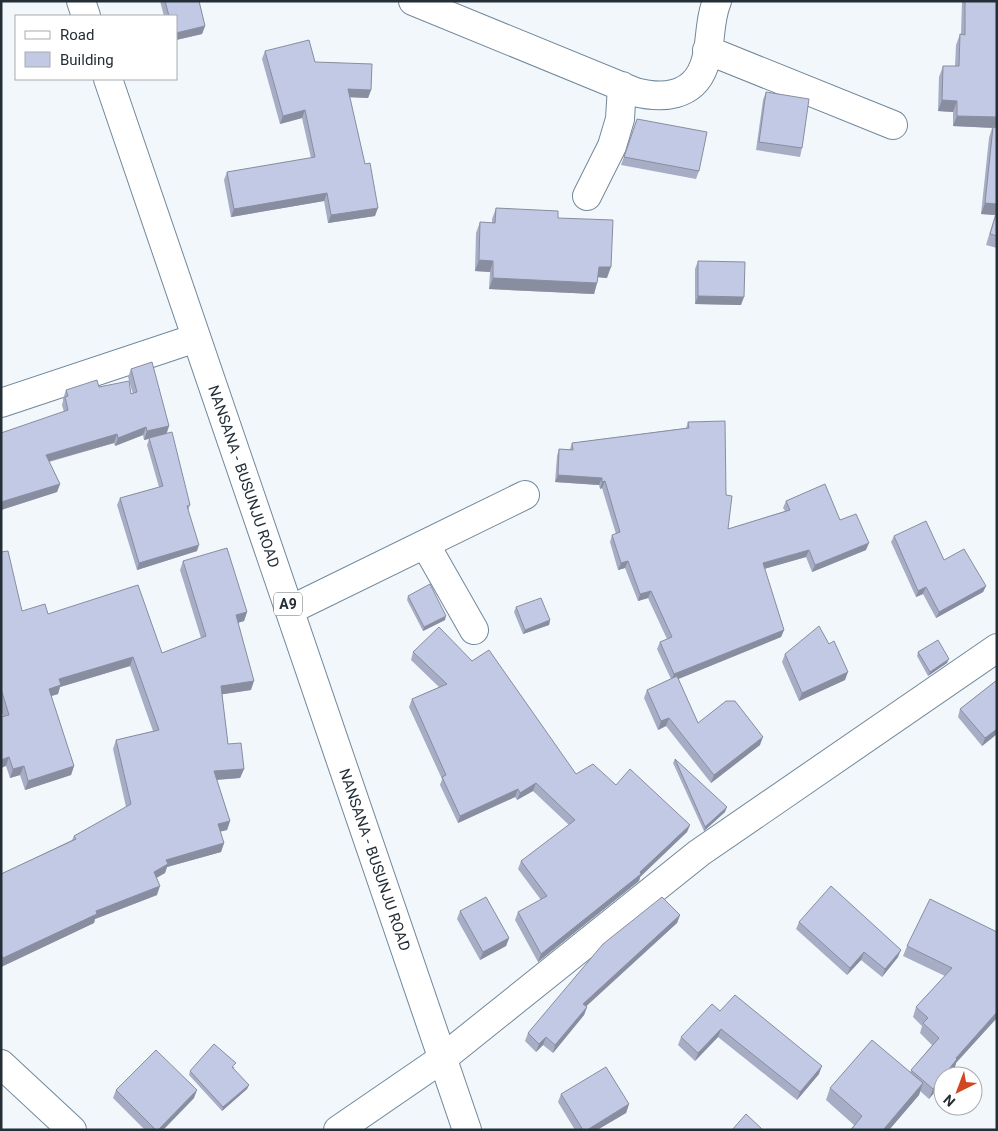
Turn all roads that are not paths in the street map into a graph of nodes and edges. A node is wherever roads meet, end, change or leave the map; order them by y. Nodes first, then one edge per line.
1 (81, 1) edge
2 (413, 1) edge
3 (717, 1) edge
4 (86, 15) edge
5 (707, 50) junction
6 (108, 80) edge
7 (622, 86) junction
8 (893, 125) dead end
9 (587, 196) dead end
10 (196, 338) junction
11 (1, 403) edge
12 (525, 495) dead end
13 (425, 544) junction
14 (290, 610) junction
15 (474, 630) dead end
16 (997, 648) edge
17 (443, 1058) junction
18 (1, 1064) edge
19 (72, 1130) edge
20 (338, 1130) edge
21 (467, 1130) edge

1 - 4 street
2 - 7 street
3 - 5 street
5 - 7 street
5 - 8 street
6 - 10 street, NANSANA - BUSUNJU ROAD / A9
7 - 9 street
10 - 11 street
10 - 14 street, NANSANA - BUSUNJU ROAD / A9
12 - 13 street
13 - 14 street
13 - 15 street
14 - 17 street, NANSANA - BUSUNJU ROAD / A9
16 - 17 street
17 - 20 street
17 - 21 street, NANSANA - BUSUNJU ROAD / A9
18 - 19 street

